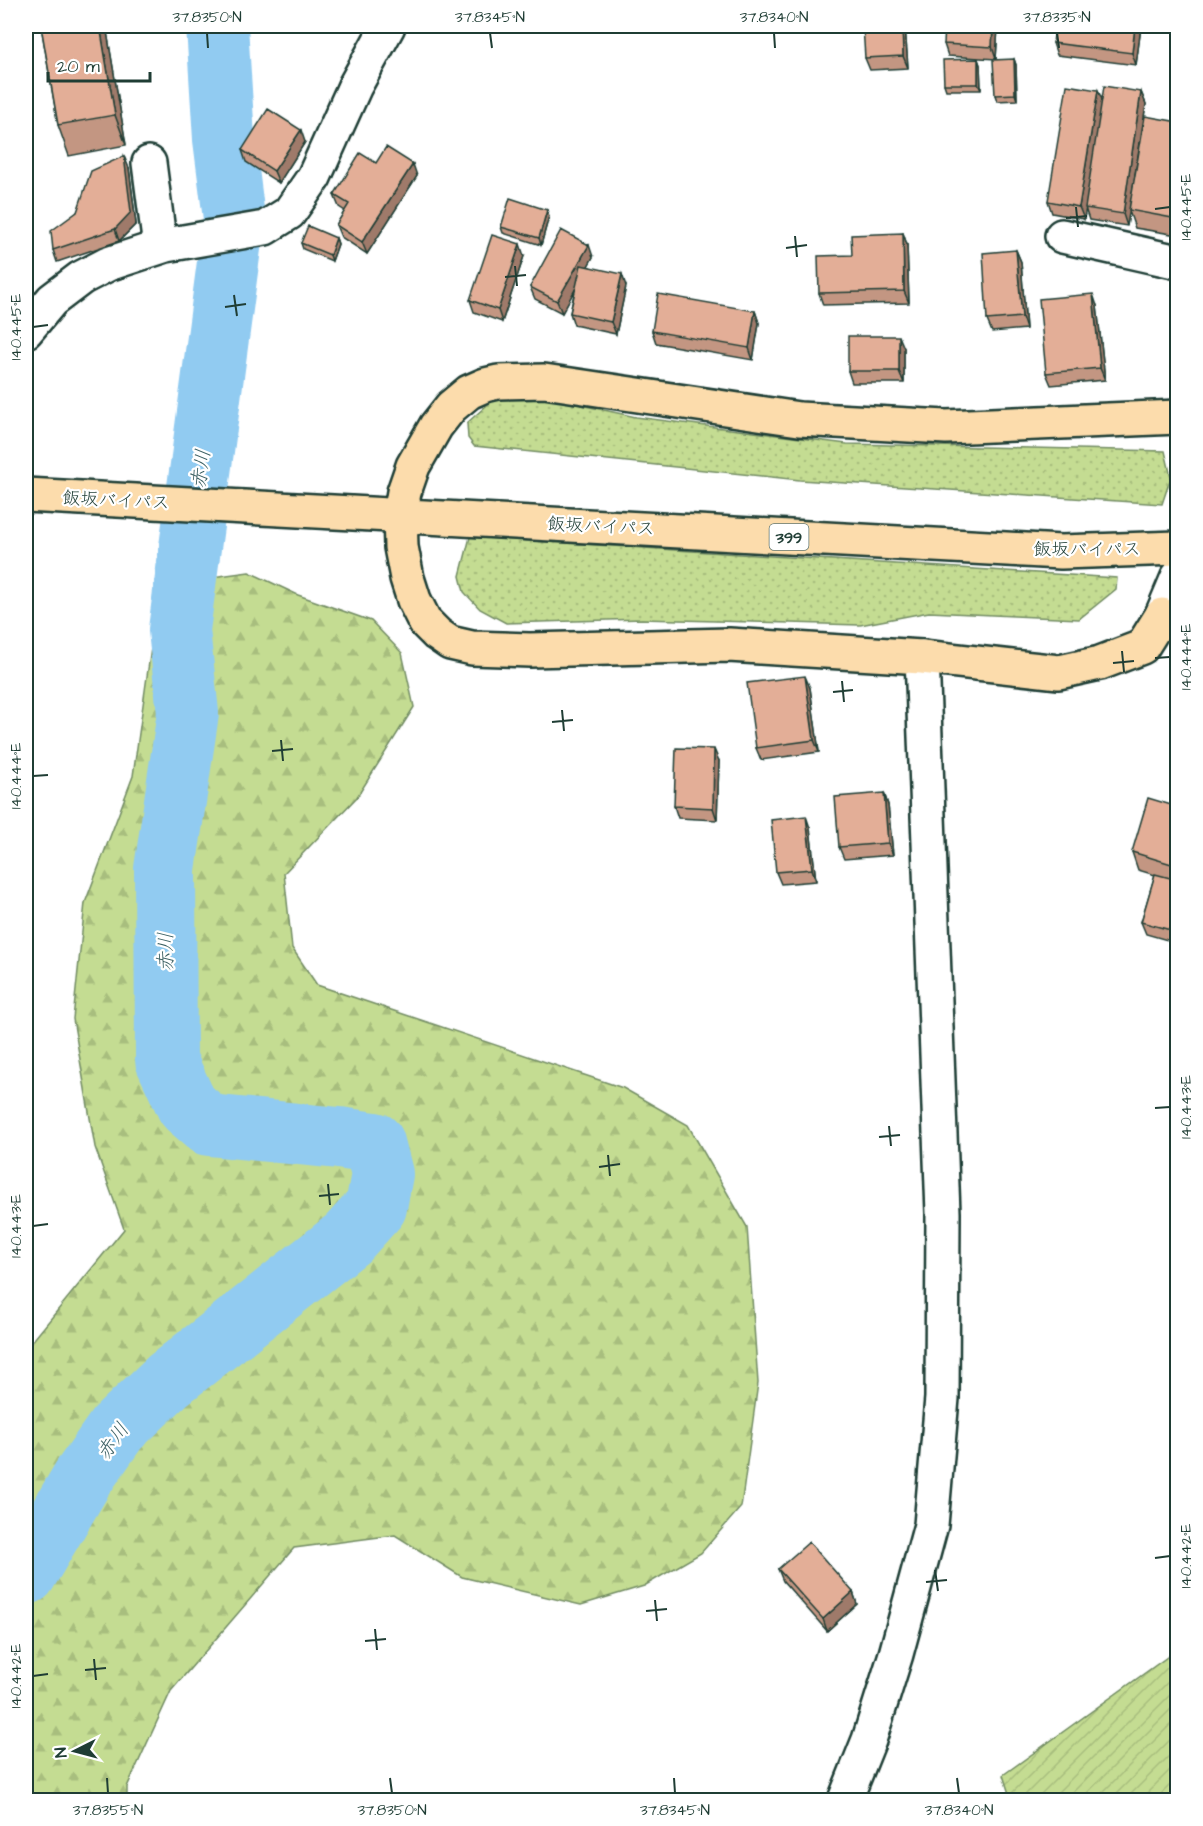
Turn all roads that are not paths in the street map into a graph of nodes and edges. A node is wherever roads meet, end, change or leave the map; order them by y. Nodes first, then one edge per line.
1 (388, 26) edge
2 (149, 163) dead end
3 (1062, 236) dead end
4 (160, 247) junction
5 (1178, 262) edge
6 (26, 331) edge
7 (1178, 417) edge
8 (26, 495) edge
9 (400, 515) junction
10 (1178, 548) edge
11 (1178, 578) edge
12 (1169, 618) edge
13 (922, 657) junction
14 (845, 1800) edge

1 - 4 street
2 - 4 street
3 - 5 street
4 - 6 street
7 - 9 highway
8 - 9 highway, 飯坂バイパス / 399
9 - 10 highway, 飯坂バイパス / 399
9 - 13 highway
11 - 12 street
12 - 13 highway
13 - 14 street

